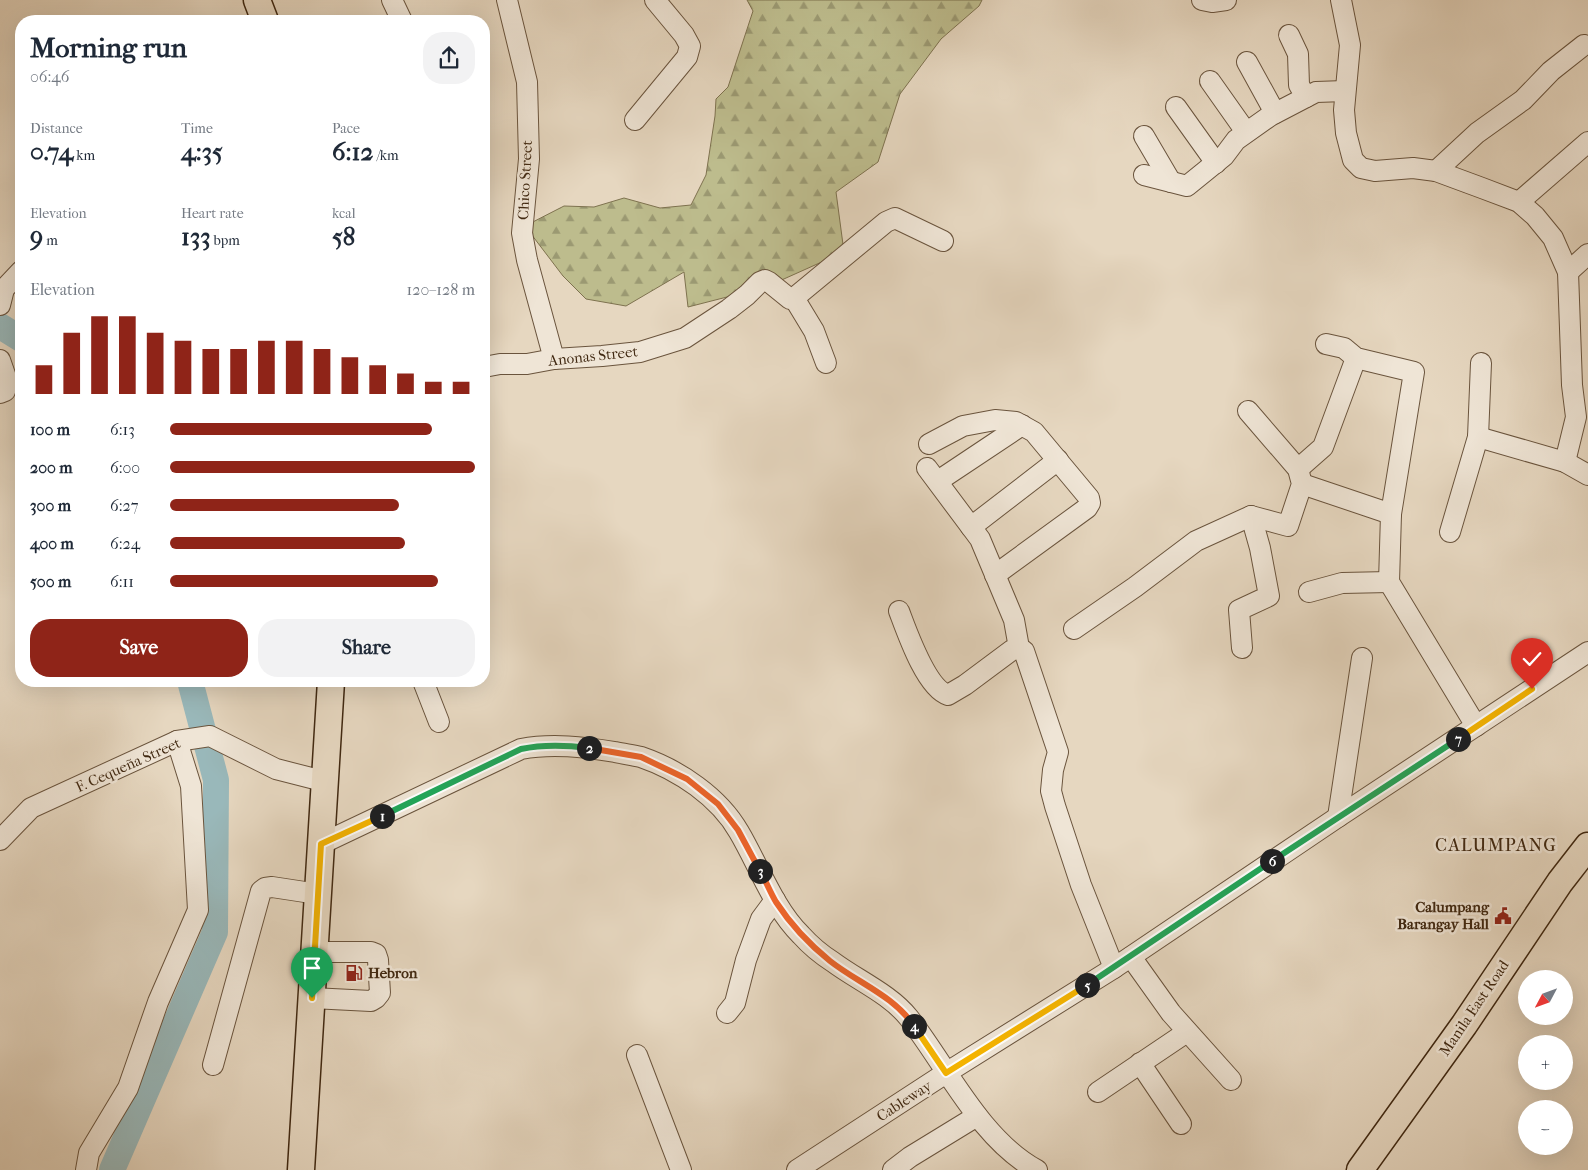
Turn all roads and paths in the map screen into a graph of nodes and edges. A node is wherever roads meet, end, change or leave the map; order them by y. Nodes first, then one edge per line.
1 (257, 0) edge
2 (392, 0) edge
3 (507, 0) edge
4 (655, 0) edge
5 (1202, 0) edge
6 (1226, 0) edge
7 (1348, 4) edge
8 (263, 15) edge
9 (399, 15) edge
10 (1289, 35) dead end
11 (1584, 45) dead end
12 (1247, 62) dead end
13 (1210, 81) dead end
14 (1345, 91) junction
15 (1306, 98) junction
16 (1176, 107) dead end
17 (1275, 113) junction
18 (635, 120) dead end
19 (1246, 132) junction
20 (1144, 136) dead end
21 (1588, 142) edge
22 (1216, 163) junction
23 (1436, 172) junction
24 (1144, 175) dead end
25 (1171, 182) junction
26 (1519, 202) junction
27 (943, 241) dead end
28 (1588, 254) edge
29 (1568, 272) junction
30 (15, 277) edge
31 (794, 298) junction
32 (0, 304) edge
33 (1326, 344) dead end
34 (1356, 358) junction
35 (554, 359) junction
36 (0, 360) edge
37 (826, 363) dead end
38 (1481, 363) dead end
39 (490, 366) edge
40 (0, 393) edge
41 (1248, 411) dead end
42 (1582, 418) edge
43 (1022, 425) junction
44 (1478, 437) junction
45 (929, 444) dead end
46 (1058, 460) junction
47 (1565, 462) junction
48 (1588, 475) edge
49 (1300, 477) junction
50 (1391, 514) junction
51 (1251, 516) junction
52 (971, 527) junction
53 (1450, 532) dead end
54 (995, 575) junction
55 (1389, 582) junction
56 (1309, 592) dead end
57 (899, 611) dead end
58 (1074, 629) dead end
59 (1019, 648) junction
60 (1242, 648) dead end
61 (1588, 652) edge
62 (1362, 658) dead end
63 (331, 687) edge
64 (425, 687) edge
65 (439, 722) dead end
66 (1476, 726) junction
67 (194, 738) junction
68 (324, 781) junction
69 (1338, 817) junction
70 (1, 838) edge
71 (321, 844) junction
72 (1588, 846) edge
73 (318, 894) junction
74 (775, 900) junction
75 (314, 952) junction
76 (1122, 962) junction
77 (312, 998) junction
78 (727, 1013) dead end
79 (1187, 1032) junction
80 (637, 1055) dead end
81 (1140, 1063) junction
82 (213, 1065) dead end
83 (946, 1073) junction
84 (1231, 1080) dead end
85 (1098, 1092) dead end
86 (977, 1116) junction
87 (1181, 1124) dead end
88 (86, 1170) edge
89 (301, 1170) edge
90 (681, 1170) edge
91 (797, 1170) edge
92 (893, 1170) edge
93 (1038, 1170) edge
94 (1360, 1170) edge

1 - 8 main road
2 - 9 street
3 - 35 street, Chico Street
4 - 18 street
5 - 6 street
7 - 14 street
10 - 15 street
11 - 23 street
12 - 17 street
13 - 19 street
14 - 15 street
14 - 23 street
15 - 17 street
16 - 22 street
17 - 19 street
19 - 22 street
20 - 25 street
21 - 26 street
22 - 25 street
23 - 26 street
24 - 25 street
26 - 29 street
27 - 31 street
28 - 29 street
29 - 42 street
30 - 32 street
31 - 35 street, Anonas Street
31 - 37 street
33 - 34 street
34 - 49 street
34 - 50 street
35 - 39 street, Anonas Street
36 - 40 street
38 - 44 street
41 - 49 street
42 - 47 street
43 - 45 street
43 - 46 street
43 - 52 street
44 - 47 street
44 - 53 street
46 - 52 street
46 - 54 street
47 - 48 street
49 - 50 street
49 - 51 street
50 - 55 street
51 - 58 street
51 - 60 street
52 - 54 street
54 - 59 street
55 - 56 street
55 - 66 street
57 - 59 street
59 - 76 street
61 - 66 street, Cableway
62 - 69 street
63 - 68 main road
64 - 65 street
66 - 69 street, Cableway
67 - 68 street
67 - 70 street, F. Cequeña Street
67 - 88 street
68 - 71 main road
69 - 76 street, Cableway
71 - 73 main road
71 - 74 street
72 - 94 main road, Manila East Road
73 - 75 main road
73 - 82 street
74 - 78 street
74 - 83 street
75 - 77 main road
75 - 77 street
76 - 79 street
76 - 83 street, Cableway
77 - 89 main road
79 - 81 street
79 - 84 street
80 - 90 street
81 - 85 street
81 - 87 street
83 - 86 street
83 - 91 street, Cableway
86 - 92 street
86 - 93 street

